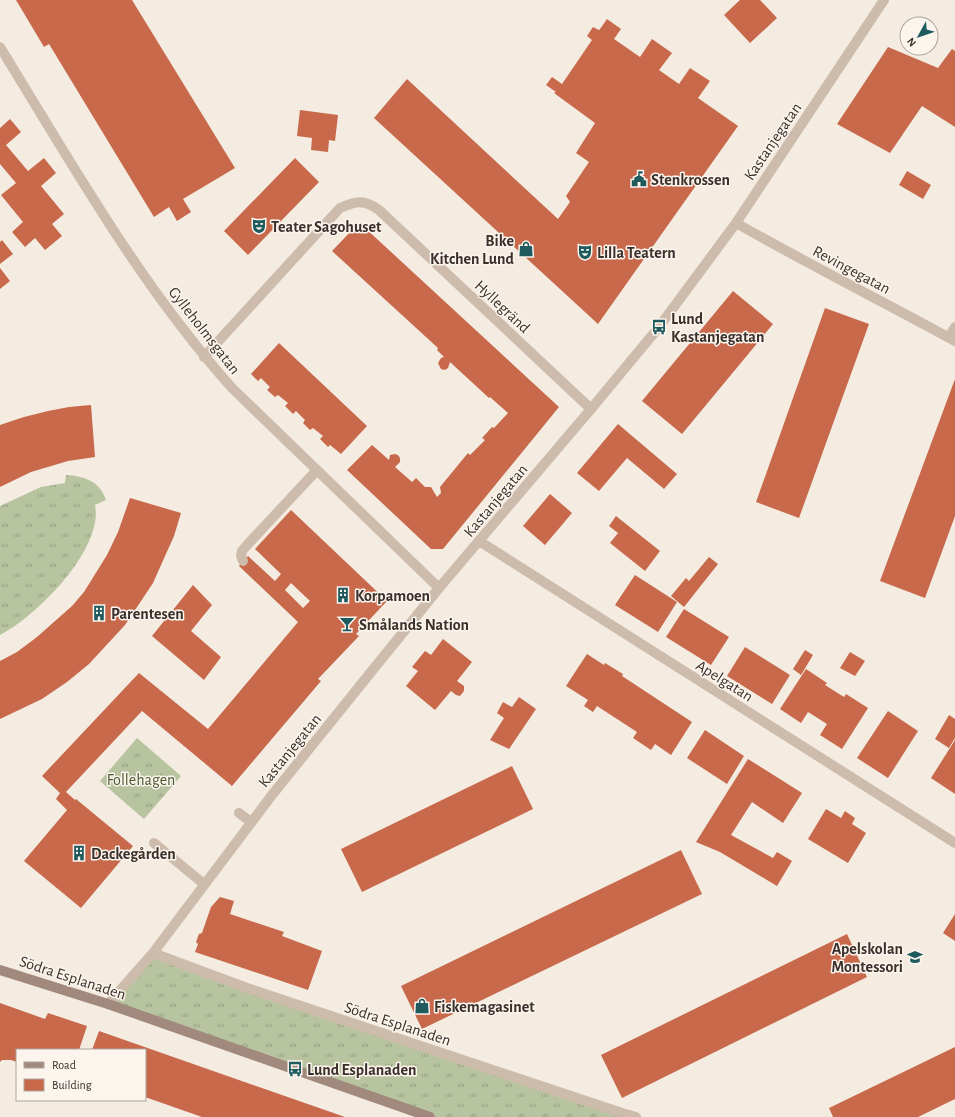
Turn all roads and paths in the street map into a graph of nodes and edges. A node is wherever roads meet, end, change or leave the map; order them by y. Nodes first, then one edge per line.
1 (884, 0) edge
2 (0, 47) edge
3 (736, 223) junction
4 (955, 327) edge
5 (952, 339) edge
6 (204, 357) junction
7 (592, 409) junction
8 (317, 470) junction
9 (479, 541) junction
10 (243, 561) dead end
11 (439, 588) junction
12 (239, 813) dead end
13 (251, 822) junction
14 (154, 843) dead end
15 (955, 843) edge
16 (204, 884) junction
17 (152, 953) junction
18 (0, 970) edge
19 (108, 1004) junction
20 (430, 1117) edge
21 (636, 1117) edge

1 - 3 street, Kastanjegatan
2 - 6 street, Gylleholmsgatan
3 - 5 street, Revingegatan
3 - 7 street, Kastanjegatan
4 - 5 street
6 - 7 street, Hyllegränd
6 - 8 street, Gylleholmsgatan
7 - 9 street, Kastanjegatan
8 - 10 street
8 - 11 street, Gylleholmsgatan
9 - 11 street, Kastanjegatan
9 - 15 street, Apelgatan
11 - 13 street, Kastanjegatan
12 - 13 street
13 - 16 street, Kastanjegatan
14 - 16 street
16 - 17 street, Kastanjegatan
17 - 19 street, Kastanjegatan
17 - 21 street, Södra Esplanaden
18 - 19 street, Södra Esplanaden
19 - 20 street, Södra Esplanaden

